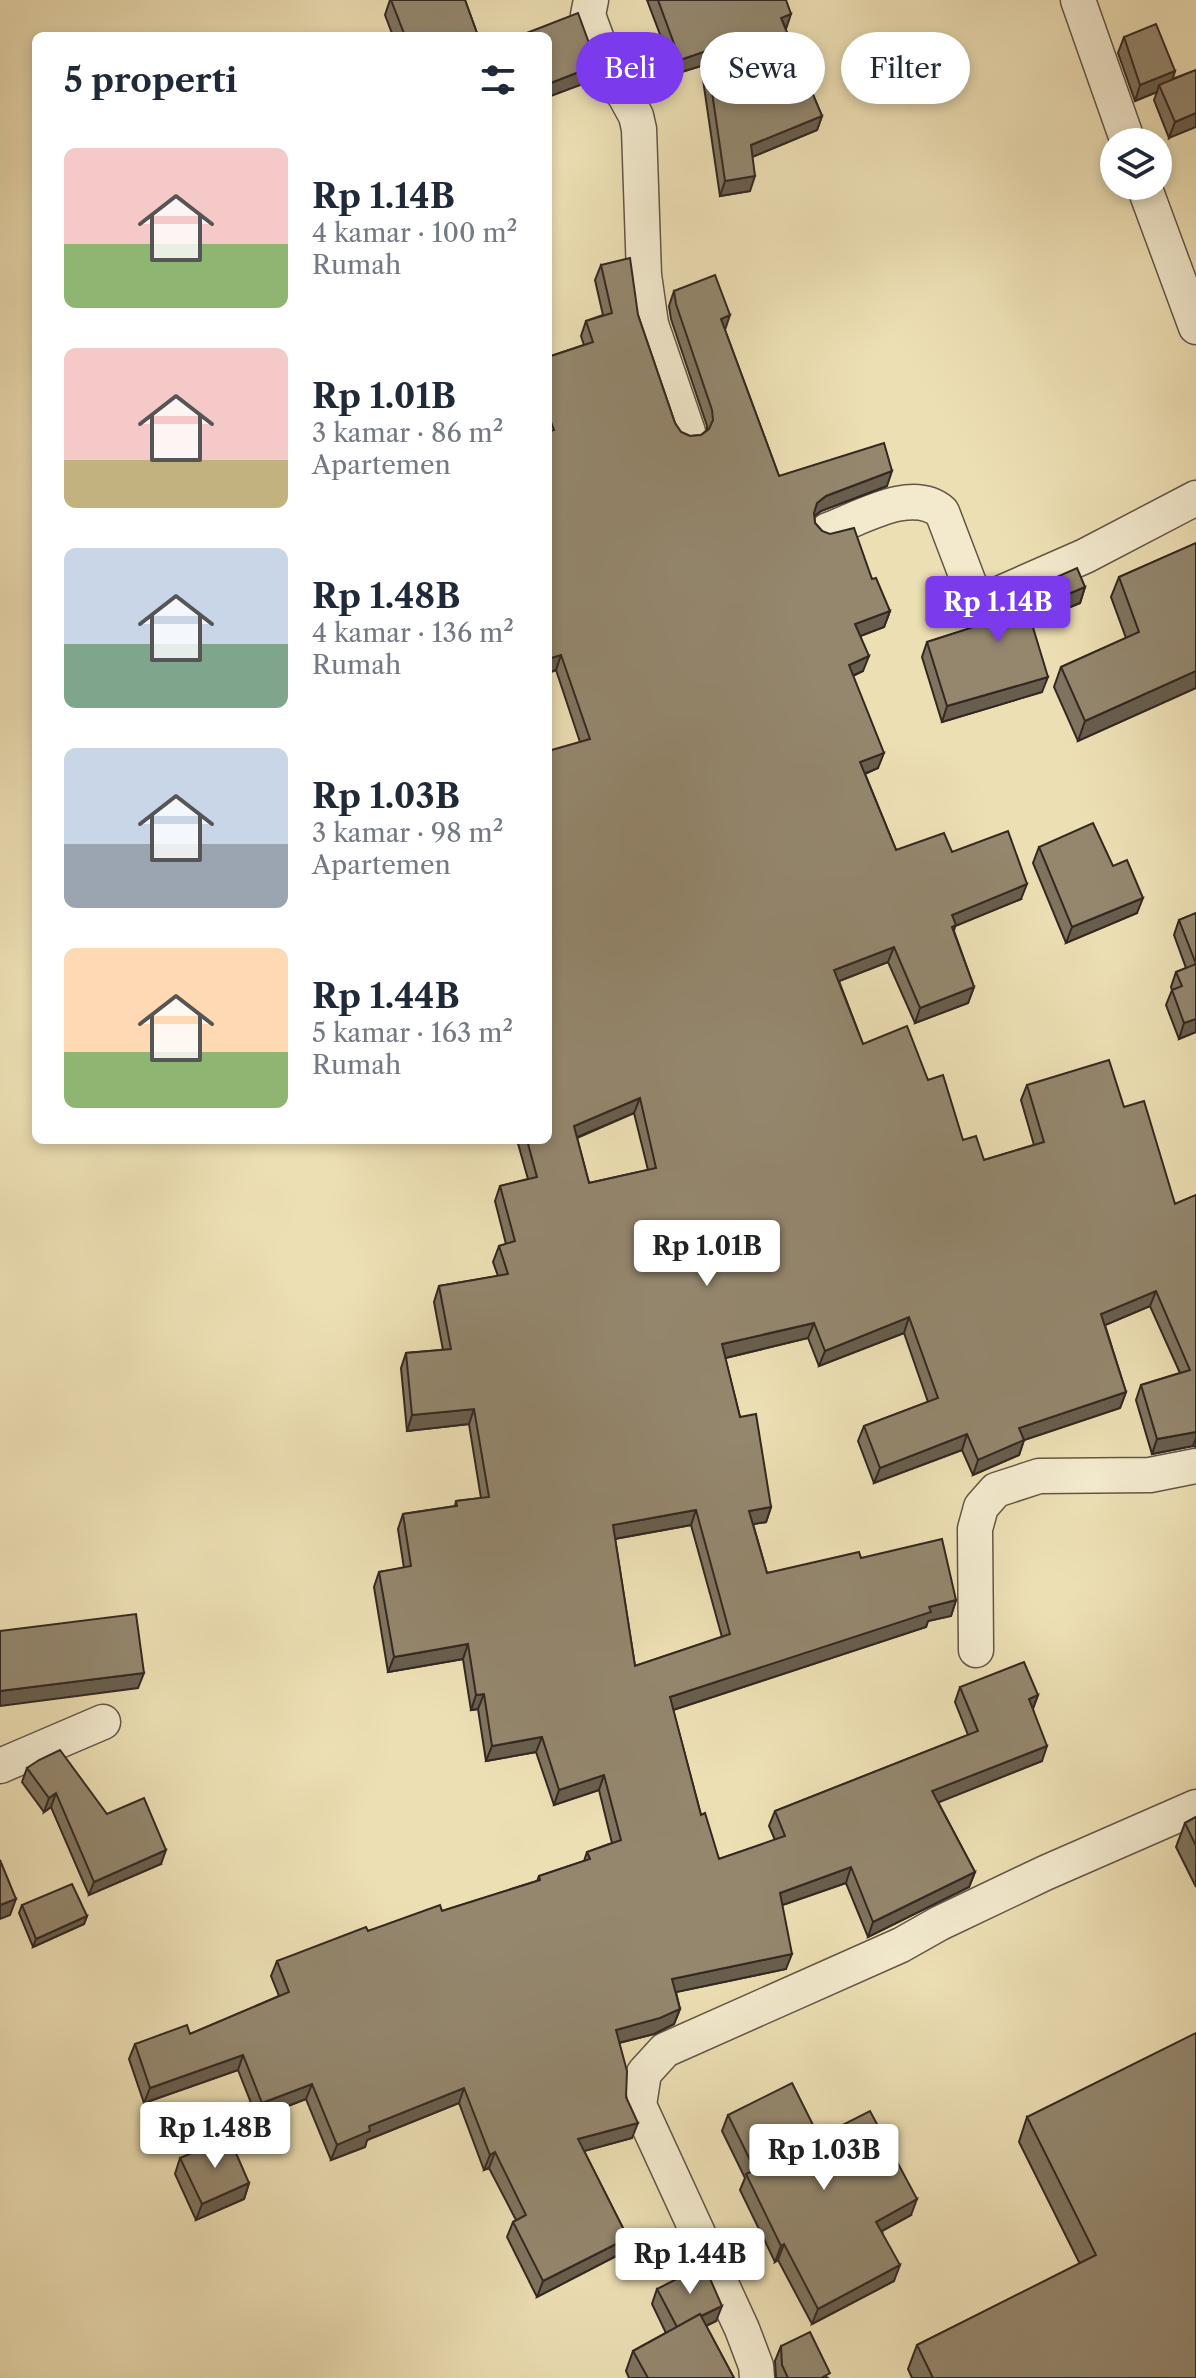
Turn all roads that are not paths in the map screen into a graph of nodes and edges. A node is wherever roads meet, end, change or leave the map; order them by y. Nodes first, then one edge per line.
1 (591, 0) edge
2 (1078, 0) edge
3 (1123, 128) edge
4 (1149, 200) edge
5 (1196, 327) edge
6 (688, 432) edge
7 (1196, 498) edge
8 (1196, 526) edge
9 (828, 530) edge
10 (1196, 1466) edge
11 (976, 1650) dead end
12 (103, 1722) dead end
13 (0, 1766) edge
14 (1196, 1807) edge
15 (757, 2378) edge

1 - 6 street
2 - 3 street
4 - 5 street
7 - 8 street
7 - 9 street
10 - 11 street
12 - 13 street
14 - 15 street

